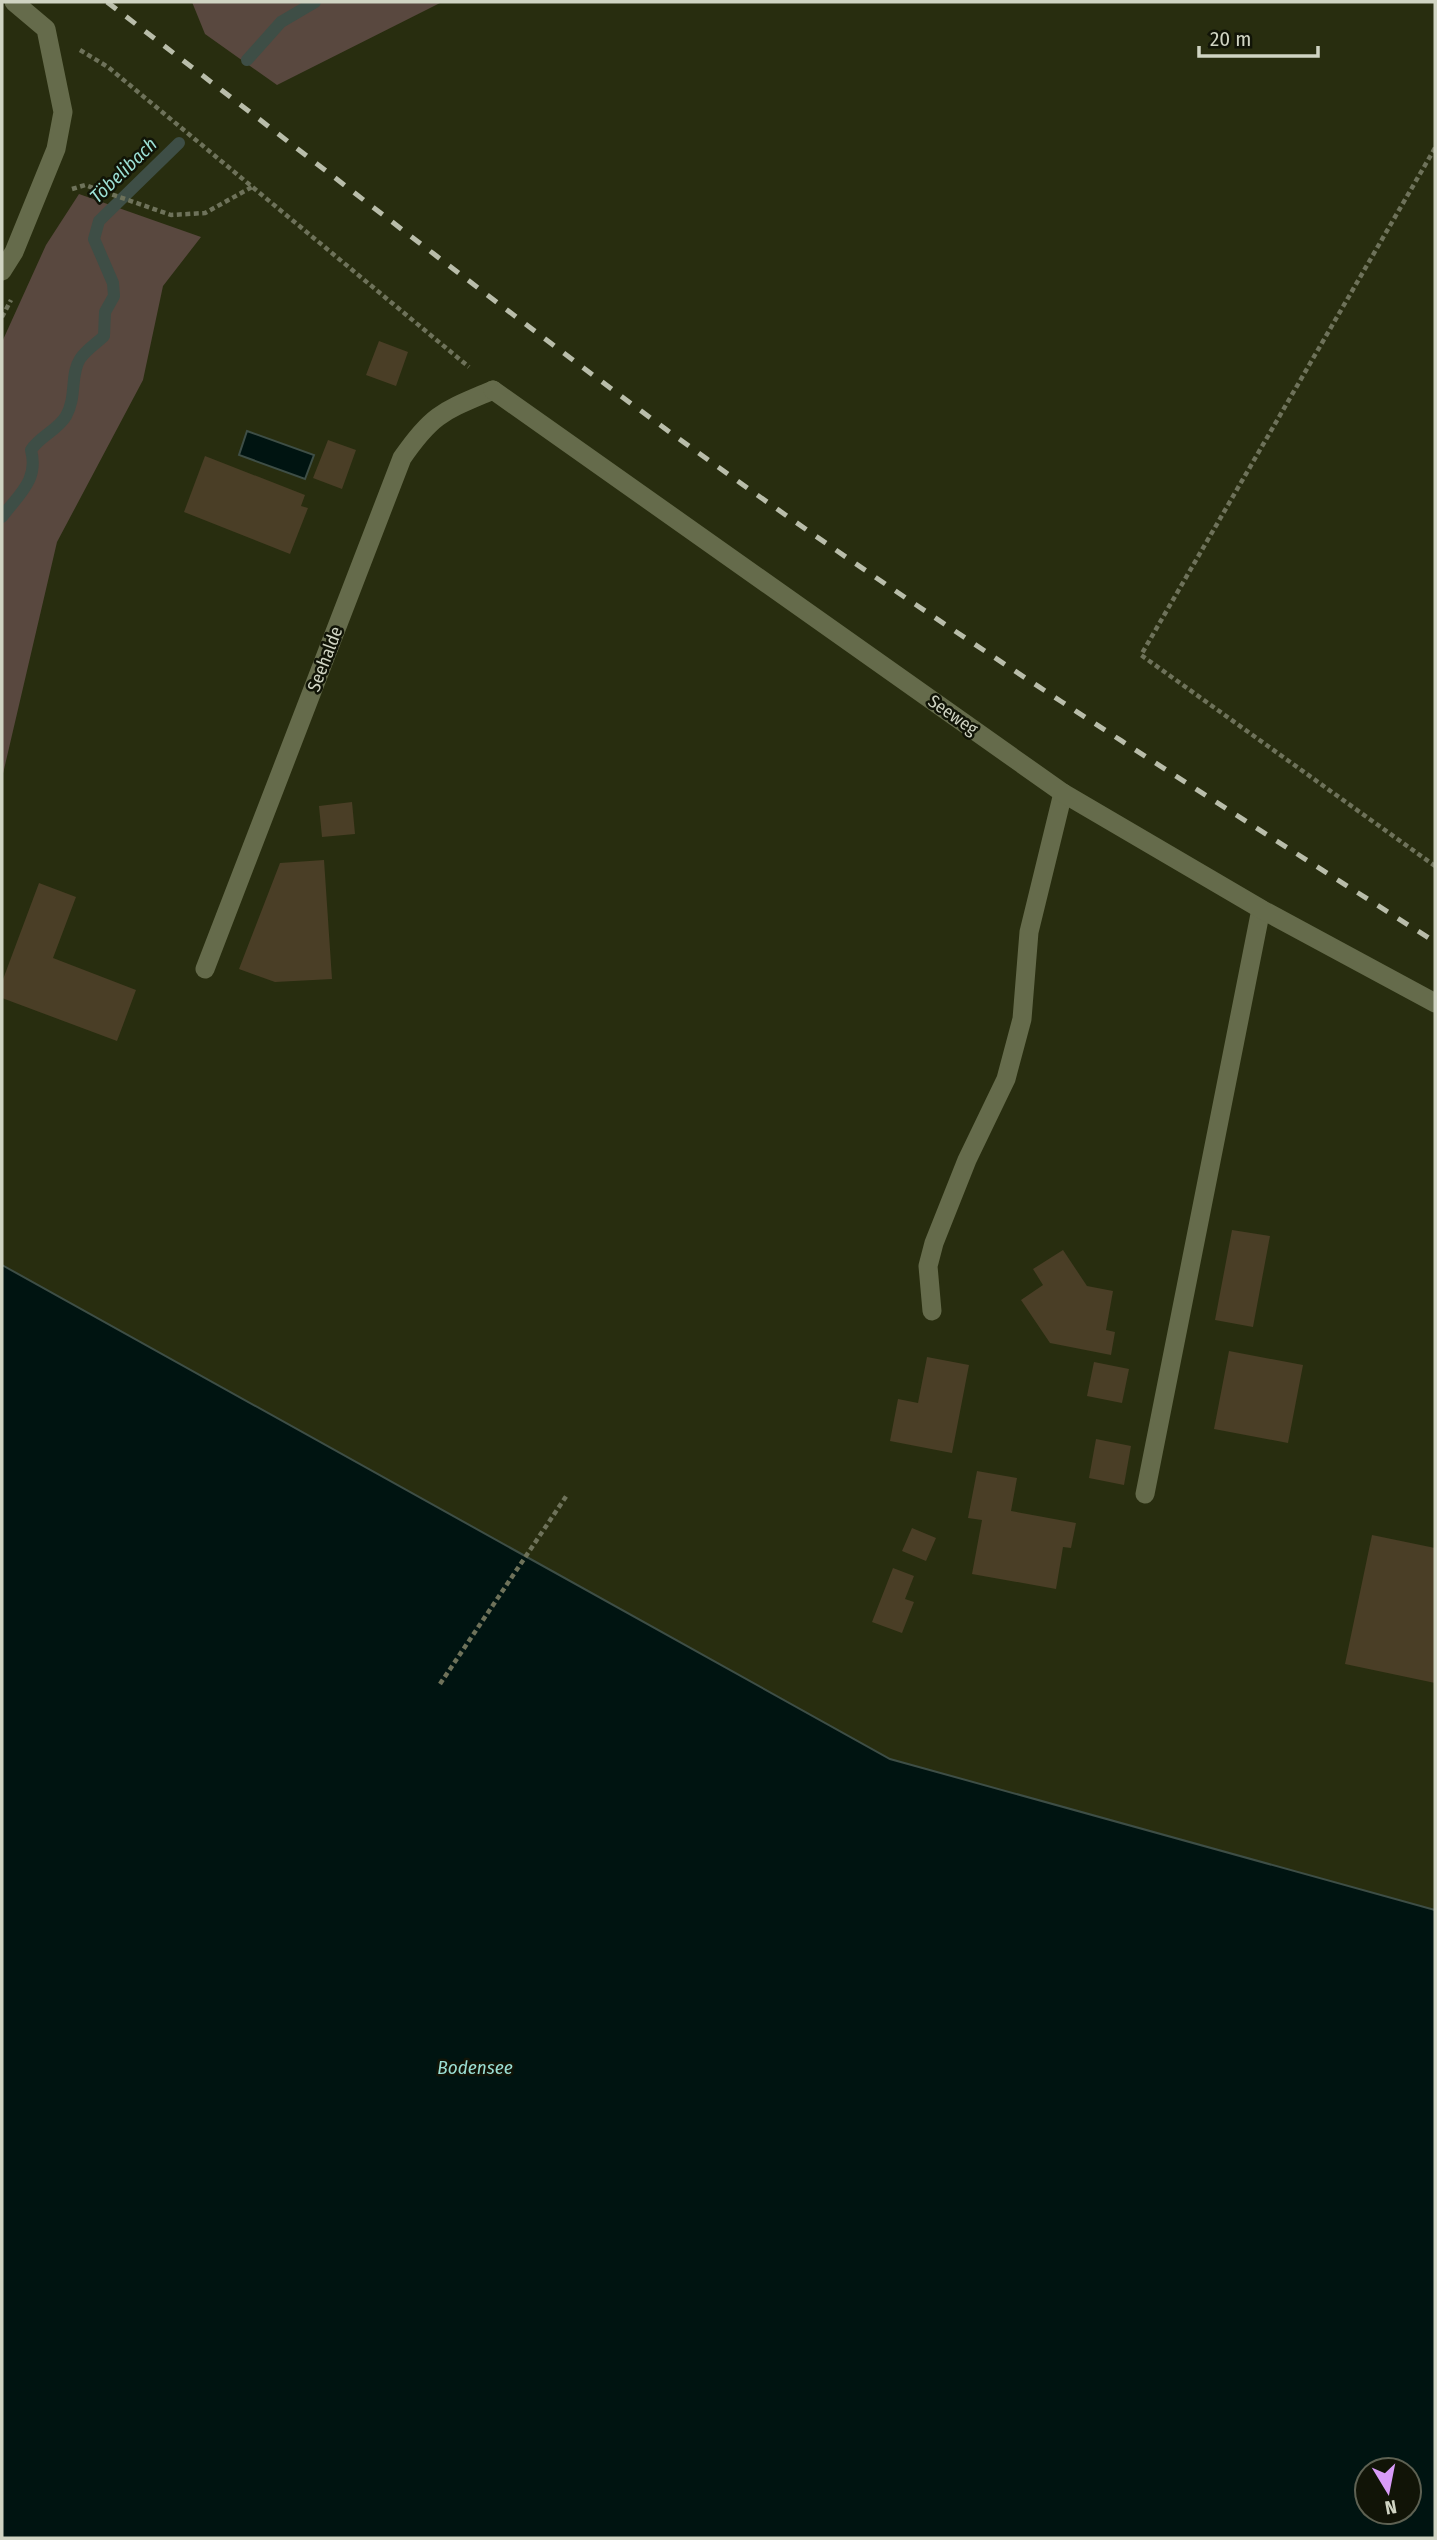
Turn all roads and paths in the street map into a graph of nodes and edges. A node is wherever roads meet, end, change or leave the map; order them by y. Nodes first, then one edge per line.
1 (14, 2) edge
2 (46, 29) junction
3 (1435, 148) edge
4 (85, 185) dead end
5 (252, 187) junction
6 (2, 271) edge
7 (493, 390) junction
8 (1063, 793) junction
9 (1435, 866) edge
10 (1261, 909) junction
11 (205, 969) dead end
12 (1435, 1003) edge
13 (932, 1311) dead end
14 (1145, 1494) dead end
15 (567, 1495) dead end
16 (440, 1684) dead end

1 - 2 street
2 - 5 path
2 - 6 street
3 - 9 path
4 - 5 path
5 - 7 path
7 - 8 street, Seeweg
7 - 11 street, Seehalde
8 - 10 street, Seeweg
8 - 13 street
10 - 12 street, Seeweg
10 - 14 street
15 - 16 path

